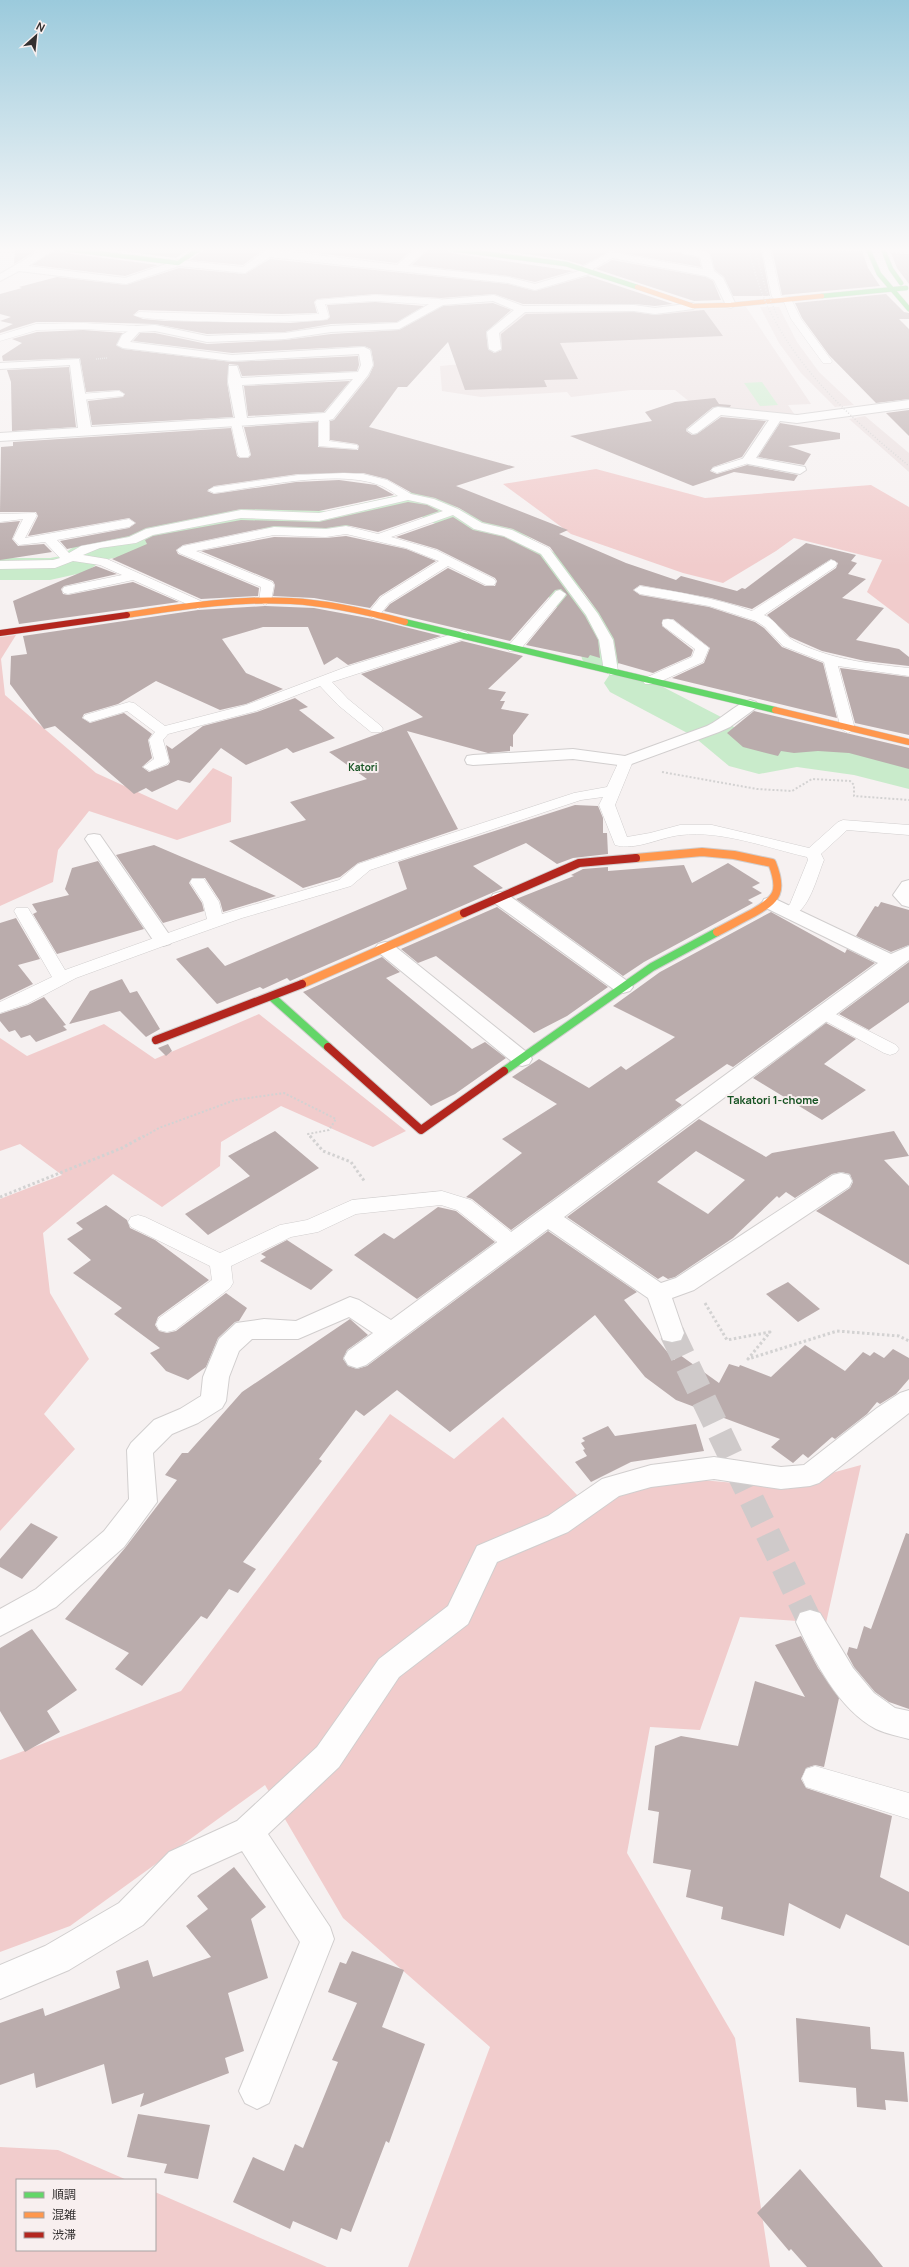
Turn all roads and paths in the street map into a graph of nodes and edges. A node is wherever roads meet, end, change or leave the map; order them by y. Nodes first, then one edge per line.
1 (113, 355) edge
2 (205, 355) edge
3 (285, 355) edge
4 (365, 355) edge
5 (822, 355) edge
6 (232, 358) junction
7 (75, 361) junction
8 (827, 361) dead end
9 (0, 366) edge
10 (362, 375) junction
11 (234, 382) junction
12 (119, 394) dead end
13 (80, 397) junction
14 (909, 404) edge
15 (324, 416) junction
16 (776, 418) junction
17 (0, 421) edge
18 (239, 422) junction
19 (693, 430) dead end
20 (85, 432) junction
21 (0, 437) edge
22 (353, 447) dead end
23 (244, 455) dead end
24 (748, 460) junction
25 (717, 470) dead end
26 (800, 470) dead end
27 (214, 490) dead end
28 (408, 497) junction
29 (449, 512) junction
30 (0, 518) edge
31 (129, 523) dead end
32 (380, 537) junction
33 (48, 538) junction
34 (70, 558) junction
35 (448, 561) junction
36 (831, 564) dead end
37 (0, 565) edge
38 (136, 576) junction
39 (490, 582) dead end
40 (68, 590) dead end
41 (640, 590) dead end
42 (560, 594) dead end
43 (265, 601) junction
44 (198, 604) junction
45 (373, 614) junction
46 (754, 616) junction
47 (668, 623) dead end
48 (0, 633) edge
49 (462, 635) junction
50 (514, 648) junction
51 (830, 659) junction
52 (611, 671) junction
53 (909, 672) edge
54 (323, 681) junction
55 (650, 681) junction
56 (750, 705) junction
57 (90, 718) dead end
58 (376, 729) dead end
59 (848, 729) junction
60 (164, 731) junction
61 (909, 742) edge
62 (473, 760) dead end
63 (625, 763) junction
64 (150, 767) dead end
65 (612, 791) junction
66 (909, 800) edge
67 (909, 830) edge
68 (94, 839) dead end
69 (813, 854) junction
70 (198, 882) dead end
71 (909, 886) edge
72 (500, 898) junction
73 (909, 901) edge
74 (771, 903) junction
75 (22, 911) dead end
76 (790, 912) junction
77 (216, 922) junction
78 (163, 940) junction
79 (385, 948) junction
80 (901, 957) edge
81 (61, 978) junction
82 (623, 987) junction
83 (272, 997) junction
84 (0, 1008) edge
85 (824, 1013) junction
86 (156, 1040) dead end
87 (890, 1049) dead end
88 (522, 1058) junction
89 (841, 1181) dead end
90 (0, 1196) edge
91 (382, 1205) junction
92 (548, 1217) junction
93 (138, 1222) dead end
94 (513, 1244) junction
95 (220, 1262) junction
96 (658, 1293) junction
97 (166, 1324) dead end
98 (672, 1332) tunnel mouth
99 (392, 1333) junction
100 (909, 1341) edge
101 (356, 1358) dead end
102 (909, 1400) edge
103 (810, 1622) tunnel mouth
104 (0, 1623) edge
105 (909, 1725) edge
106 (815, 1778) dead end
107 (909, 1806) edge
108 (248, 1832) junction
109 (0, 1982) edge
110 (257, 2091) dead end

1 - 7 path
2 - 6 street
3 - 6 street
4 - 10 street
5 - 8 lane
6 - 11 street
7 - 9 street
7 - 13 street
10 - 11 street
10 - 15 street
11 - 18 street
12 - 13 lane
13 - 20 street
14 - 16 street
15 - 18 street
15 - 22 lane
16 - 19 street
16 - 24 street
17 - 21 street
18 - 20 street
18 - 23 lane
20 - 21 street
24 - 25 lane
24 - 26 street
27 - 28 lane
28 - 29 lane
28 - 34 lane
29 - 32 lane
29 - 52 lane
30 - 33 lane
31 - 33 lane
32 - 35 lane
32 - 43 lane
33 - 34 lane
34 - 37 lane
34 - 38 lane
35 - 39 lane
35 - 45 lane
36 - 46 lane
38 - 40 lane
38 - 44 lane
41 - 46 lane
42 - 50 lane
43 - 44 main road
43 - 45 main road
44 - 48 main road
45 - 49 main road
46 - 51 lane
47 - 55 lane
49 - 50 main road
49 - 54 lane
50 - 52 main road
51 - 53 lane
51 - 59 lane
52 - 55 main road
54 - 58 lane
54 - 60 lane
55 - 56 main road
56 - 59 main road
56 - 63 street
57 - 60 lane
59 - 61 main road
60 - 64 lane
62 - 63 street
63 - 65 lane
63 - 66 path
65 - 69 lane
65 - 77 lane
67 - 69 lane
68 - 78 street
69 - 76 lane
70 - 77 lane
71 - 73 street
72 - 74 main road
72 - 79 main road
72 - 82 street
74 - 76 street
74 - 82 main road
75 - 81 lane
76 - 80 street
77 - 78 lane
78 - 81 lane
79 - 83 main road
79 - 88 street
80 - 85 street
81 - 84 lane
82 - 88 main road
83 - 86 main road
83 - 88 main road
85 - 87 lane
85 - 92 street
89 - 96 street
90 - 91 path
91 - 94 lane
91 - 95 lane
92 - 94 street
92 - 96 street
93 - 95 lane
94 - 99 street
95 - 97 lane
96 - 98 street
96 - 100 path
99 - 101 street
99 - 104 street
102 - 108 street
103 - 105 street
106 - 107 lane
108 - 109 street
108 - 110 street

